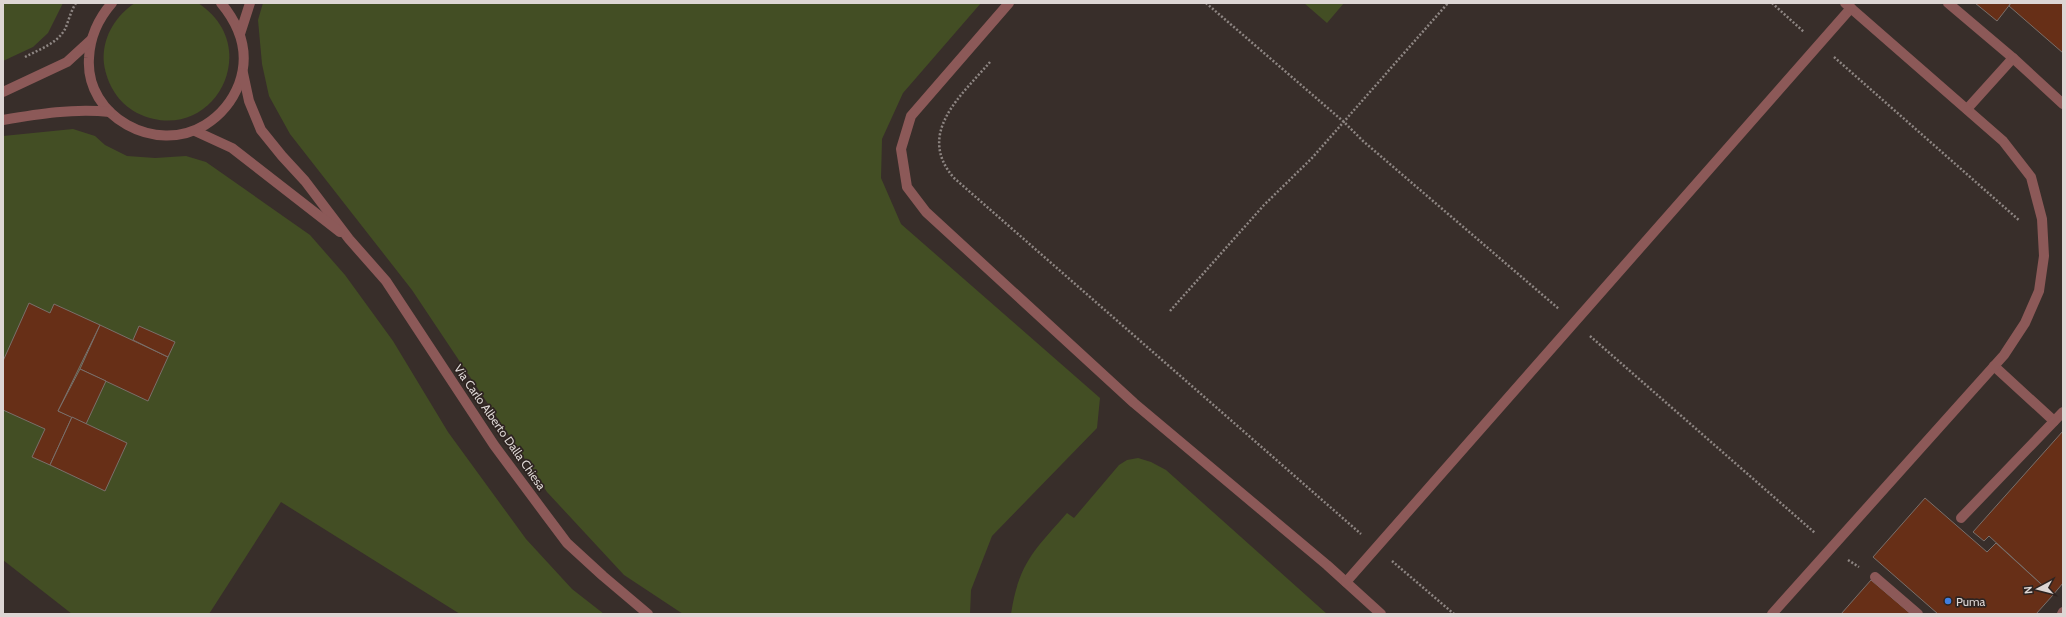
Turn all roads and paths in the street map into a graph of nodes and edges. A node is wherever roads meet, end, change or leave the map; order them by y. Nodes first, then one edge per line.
1 (76, 3) edge
2 (112, 3) edge
3 (221, 3) edge
4 (250, 3) edge
5 (1009, 3) edge
6 (1206, 3) edge
7 (1448, 3) edge
8 (1772, 3) edge
9 (1948, 3) edge
10 (1848, 6) edge
11 (240, 34) junction
12 (91, 40) junction
13 (1819, 44) junction
14 (2013, 58) junction
15 (20, 59) dead end
16 (990, 62) dead end
17 (243, 73) junction
18 (3, 92) edge
19 (2063, 104) edge
20 (1967, 109) junction
21 (110, 112) junction
22 (3, 120) edge
23 (1344, 122) junction
24 (195, 131) junction
25 (2020, 221) dead end
26 (349, 239) junction
27 (1170, 311) dead end
28 (1574, 322) junction
29 (1994, 366) junction
30 (2063, 412) edge
31 (2054, 421) junction
32 (1960, 518) dead end
33 (1815, 533) dead end
34 (1377, 548) junction
35 (1875, 577) dead end
36 (1346, 582) junction
37 (648, 614) edge
38 (1381, 614) edge
39 (1454, 614) edge
40 (1772, 614) edge
41 (1918, 614) edge

1 - 15 path
2 - 12 street
3 - 11 street
4 - 11 street
5 - 36 street
6 - 23 path
7 - 23 path
8 - 13 path
9 - 14 street
10 - 13 street
10 - 20 street
11 - 17 street
12 - 18 street
12 - 21 street
13 - 25 path
13 - 28 street
14 - 19 street
14 - 20 street
16 - 34 path
17 - 24 street
17 - 26 street, Via Carlo Alberto Dalla Chiesa
20 - 29 street
21 - 22 street
21 - 24 street
23 - 27 path
23 - 28 path
24 - 26 street, Via Carlo Alberto Dalla Chiesa
26 - 37 street, Via Carlo Alberto Dalla Chiesa
28 - 33 path
28 - 34 street
29 - 31 street
29 - 40 street
30 - 31 street
31 - 32 street
34 - 36 street
34 - 39 path
35 - 41 street
36 - 38 street

